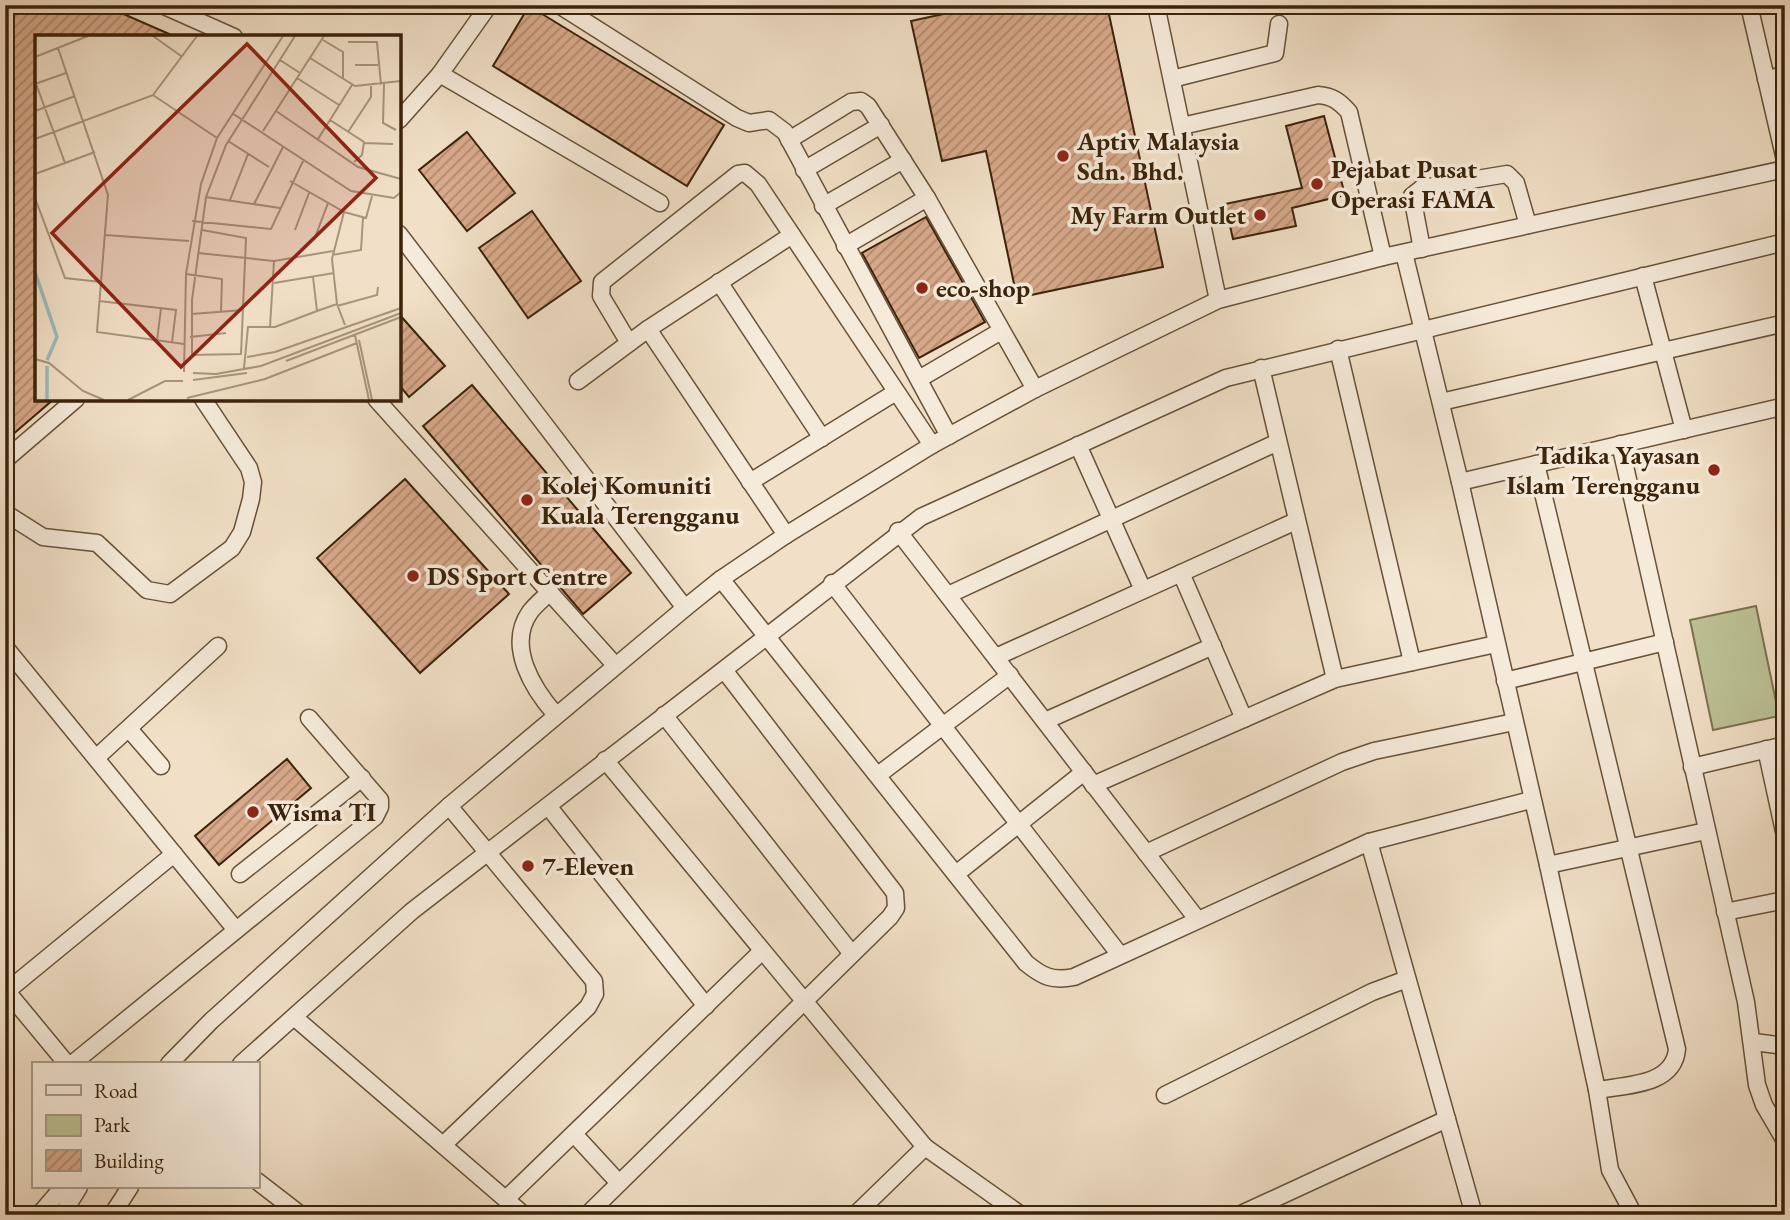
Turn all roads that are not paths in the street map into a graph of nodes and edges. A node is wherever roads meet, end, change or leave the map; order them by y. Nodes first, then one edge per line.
1 (162, 5) edge
2 (489, 5) edge
3 (559, 5) edge
4 (1156, 5) edge
5 (1748, 5) edge
6 (1279, 24) dead end
7 (230, 35) edge
8 (440, 74) junction
9 (1785, 75) edge
10 (1172, 79) junction
11 (1766, 79) junction
12 (1779, 106) edge
13 (401, 114) edge
14 (881, 125) junction
15 (1182, 126) junction
16 (789, 140) junction
17 (903, 160) junction
18 (1785, 160) edge
19 (1785, 169) edge
20 (804, 170) junction
21 (927, 198) junction
22 (660, 203) dead end
23 (823, 206) junction
24 (1528, 225) junction
25 (792, 234) junction
26 (401, 237) edge
27 (1785, 242) edge
28 (845, 246) junction
29 (1422, 249) junction
30 (1404, 253) junction
31 (1383, 257) junction
32 (1643, 276) junction
33 (719, 282) junction
34 (1218, 300) junction
35 (1785, 323) edge
36 (1423, 328) junction
37 (648, 329) junction
38 (1001, 331) junction
39 (629, 343) junction
40 (1338, 349) junction
41 (1663, 351) junction
42 (1261, 368) junction
43 (919, 379) junction
44 (578, 380) dead end
45 (1035, 388) junction
46 (897, 392) junction
47 (74, 401) edge
48 (203, 401) edge
49 (378, 401) edge
50 (1441, 402) junction
51 (1785, 406) edge
52 (1684, 430) junction
53 (949, 436) junction
54 (822, 438) junction
55 (1278, 442) junction
56 (1620, 444) junction
57 (932, 445) junction
58 (1078, 445) junction
59 (7, 456) edge
60 (1536, 464) junction
61 (750, 482) junction
62 (1460, 482) junction
63 (5, 513) edge
64 (1112, 519) junction
65 (1296, 521) junction
66 (898, 531) junction
67 (786, 535) junction
68 (1181, 573) junction
69 (721, 579) junction
70 (832, 583) junction
71 (1143, 590) junction
72 (550, 592) junction
73 (948, 595) junction
74 (685, 608) junction
75 (766, 634) junction
76 (1665, 642) junction
77 (1496, 644) junction
78 (218, 646) dead end
79 (1213, 646) junction
80 (6, 648) edge
81 (996, 657) junction
82 (1412, 662) junction
83 (1585, 662) junction
84 (615, 666) junction
85 (724, 670) junction
86 (1010, 675) junction
87 (1335, 679) junction
88 (1505, 681) junction
89 (556, 715) junction
90 (664, 715) junction
91 (309, 718) dead end
92 (1244, 719) junction
93 (1045, 721) junction
94 (1514, 722) junction
95 (942, 725) junction
96 (129, 729) junction
97 (1785, 745) edge
98 (1766, 750) junction
99 (96, 758) junction
100 (605, 760) junction
101 (161, 766) dead end
102 (1692, 767) junction
103 (878, 775) junction
104 (362, 778) junction
105 (1089, 779) junction
106 (1531, 800) junction
107 (449, 806) junction
108 (548, 806) junction
109 (1019, 825) junction
110 (1706, 831) junction
111 (1785, 836) edge
112 (1368, 842) junction
113 (1628, 848) junction
114 (489, 852) junction
115 (1146, 853) junction
116 (174, 854) junction
117 (1548, 865) junction
118 (240, 874) dead end
119 (956, 874) junction
120 (1785, 900) edge
121 (1725, 912) junction
122 (1197, 919) junction
123 (236, 930) junction
124 (762, 951) junction
125 (852, 954) junction
126 (1120, 955) junction
127 (1407, 979) junction
128 (6, 990) edge
129 (803, 1002) junction
130 (706, 1006) junction
131 (294, 1017) junction
132 (1754, 1042) junction
133 (1785, 1046) edge
134 (65, 1062) edge
135 (74, 1062) edge
136 (171, 1062) edge
137 (243, 1062) edge
138 (1597, 1090) junction
139 (1165, 1095) dead end
140 (1447, 1119) junction
141 (574, 1134) junction
142 (1785, 1141) edge
143 (443, 1145) junction
144 (925, 1147) junction
145 (259, 1183) edge
146 (619, 1183) junction
147 (63, 1188) edge
148 (78, 1188) edge
149 (129, 1188) edge
150 (506, 1199) junction
151 (860, 1210) edge
152 (39, 1215) edge
153 (62, 1215) edge
154 (112, 1215) edge
155 (301, 1215) edge
156 (524, 1215) edge
157 (587, 1215) edge
158 (880, 1215) edge
159 (1021, 1215) edge
160 (1240, 1215) edge
161 (1474, 1215) edge
162 (1634, 1215) edge

1 - 7 street
2 - 8 street
3 - 16 street
4 - 10 street
5 - 11 street
6 - 10 street
8 - 13 street
8 - 22 street
9 - 11 street
10 - 15 street
11 - 12 street
12 - 18 street
14 - 16 street
14 - 17 street
14 - 20 street
15 - 31 street
15 - 34 street
16 - 20 street
17 - 21 street
17 - 23 street
19 - 24 street
20 - 23 street
21 - 28 street
21 - 38 street
23 - 28 street
24 - 29 street
24 - 29 street
25 - 33 street
25 - 39 street
25 - 46 street
26 - 74 street
27 - 32 street
28 - 43 street
29 - 30 street
30 - 31 street
30 - 36 street
31 - 34 street
32 - 36 street
32 - 41 street
33 - 37 street
33 - 54 street
34 - 45 street
35 - 41 street
36 - 40 street
36 - 50 street
37 - 39 street
37 - 61 street
38 - 43 street
38 - 45 street
39 - 44 street
40 - 42 street
40 - 82 street
41 - 50 street
41 - 52 street
42 - 55 street
42 - 58 street
43 - 53 street
45 - 53 street
46 - 54 street
46 - 57 street
47 - 59 street
48 - 63 street
49 - 72 street
50 - 62 street
51 - 52 street
52 - 56 street
53 - 57 street
54 - 61 street
55 - 64 street
55 - 65 street
56 - 60 street
56 - 76 street
57 - 67 street
58 - 64 street
58 - 66 street
60 - 62 street
60 - 83 street
61 - 67 street
62 - 77 street
64 - 71 street
64 - 73 street
65 - 68 street
65 - 87 street
66 - 70 street
66 - 73 street
67 - 69 street
68 - 71 street
68 - 79 street
69 - 74 street
69 - 75 street
70 - 75 street
70 - 95 street
71 - 81 street
72 - 84 street
72 - 89 street
73 - 81 street
74 - 84 street
75 - 85 street
75 - 103 street
76 - 83 street
76 - 102 street
77 - 82 street
77 - 88 street
78 - 96 street
79 - 92 street
79 - 93 street
80 - 99 street
81 - 86 street
82 - 87 street
83 - 88 street
83 - 113 street
84 - 89 street
85 - 90 street
85 - 125 street
86 - 93 street
86 - 95 street
87 - 92 street
88 - 94 street
89 - 107 street
90 - 100 street
90 - 125 street
91 - 104 street
92 - 105 street
93 - 105 street
94 - 106 street
94 - 115 street
95 - 103 street
95 - 109 street
96 - 99 street
96 - 101 street
97 - 98 street
98 - 102 street
98 - 111 street
99 - 116 street
100 - 108 street
100 - 124 street
102 - 110 street
103 - 119 street
104 - 118 street
104 - 123 street
105 - 109 street
105 - 115 street
106 - 112 street
106 - 117 street
107 - 114 street
107 - 136 street
108 - 114 street
108 - 130 street
109 - 119 street
109 - 126 street
110 - 113 street
110 - 121 street
112 - 122 street
112 - 127 street
113 - 117 street
113 - 138 street
114 - 131 street
114 - 143 street
115 - 122 street
116 - 123 street
116 - 128 street
117 - 138 street
119 - 126 street
120 - 121 street
121 - 132 street
122 - 126 street
123 - 135 street
124 - 129 street
124 - 130 street
125 - 129 street
127 - 139 street
127 - 140 street
128 - 134 street
129 - 144 street
129 - 146 street
130 - 141 street
131 - 137 street
131 - 143 street
132 - 133 street
132 - 142 street
138 - 162 street
140 - 160 street
140 - 161 street
141 - 146 street
141 - 150 street
143 - 150 street
144 - 151 street
144 - 159 street
145 - 155 street
146 - 157 street
147 - 152 street
148 - 153 street
149 - 154 street
150 - 156 street
151 - 158 street

